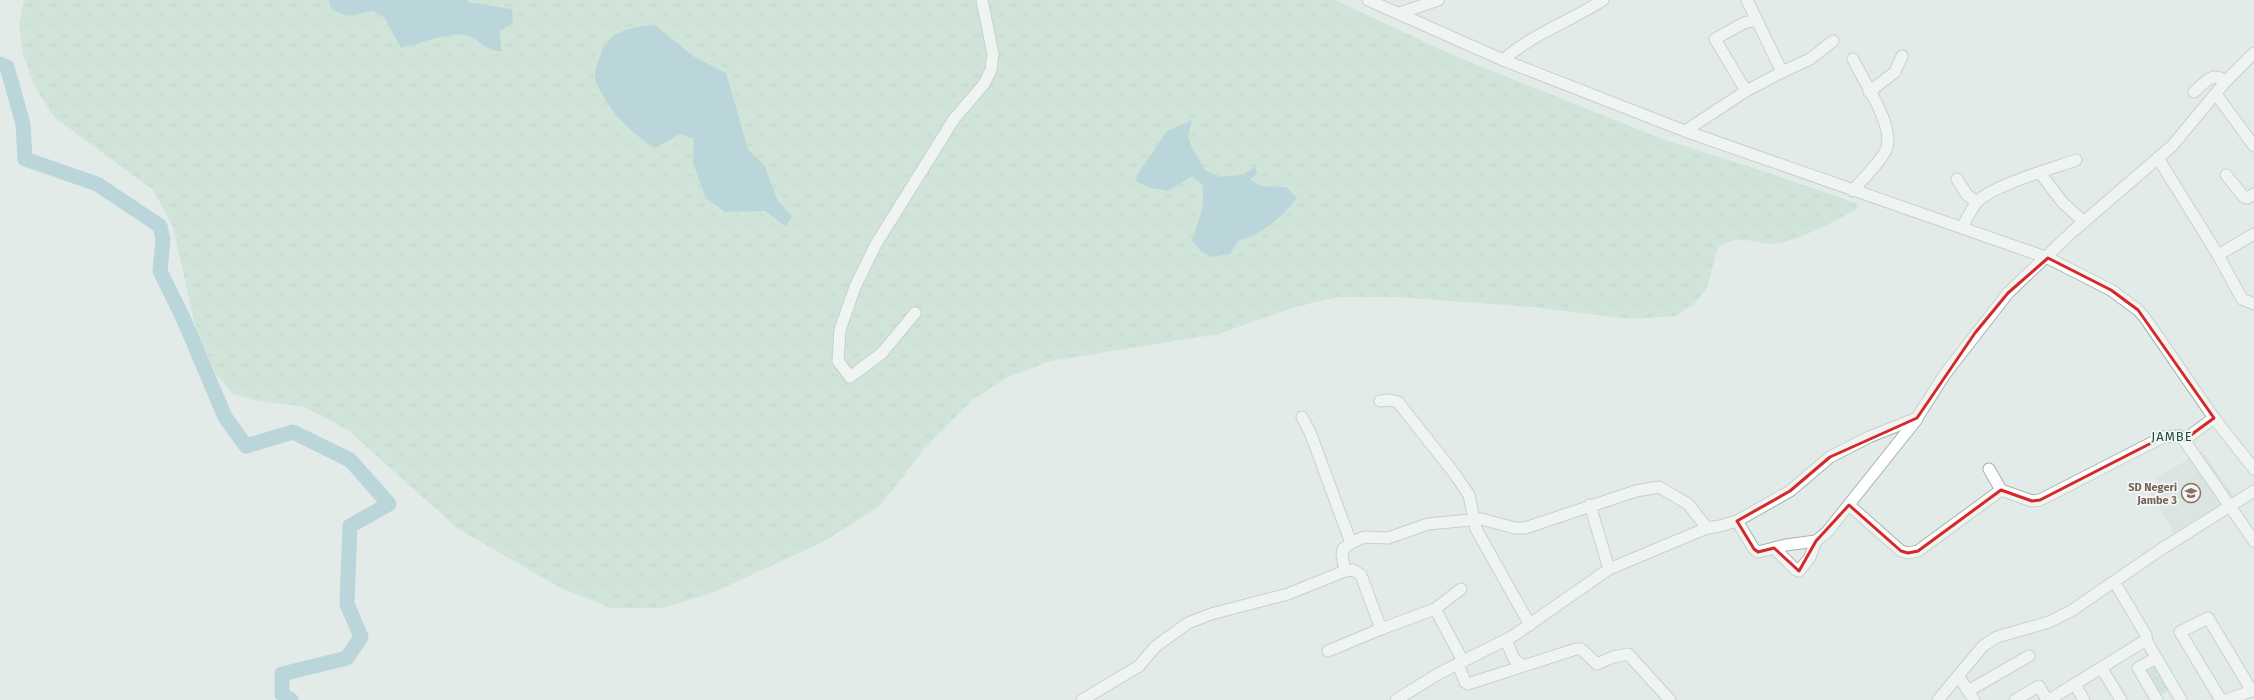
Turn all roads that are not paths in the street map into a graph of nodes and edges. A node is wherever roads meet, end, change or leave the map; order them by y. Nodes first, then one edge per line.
1 (982, 0) edge
2 (1368, 0) edge
3 (1438, 0) edge
4 (1603, 0) edge
5 (1747, 0) edge
6 (1400, 13) junction
7 (1756, 20) junction
8 (1833, 41) dead end
9 (2254, 53) edge
10 (1902, 56) dead end
11 (1853, 59) dead end
12 (1503, 60) junction
13 (1782, 72) junction
14 (2226, 81) junction
15 (1746, 91) junction
16 (1869, 92) junction
17 (2194, 92) dead end
18 (2216, 94) junction
19 (1685, 131) junction
20 (2254, 146) edge
21 (2158, 158) junction
22 (2076, 160) dead end
23 (2040, 172) junction
24 (2226, 176) dead end
25 (1957, 179) dead end
26 (1853, 191) junction
27 (2254, 194) edge
28 (1977, 202) junction
29 (2084, 222) junction
30 (1962, 227) junction
31 (2254, 234) edge
32 (2218, 255) junction
33 (2048, 258) junction
34 (2254, 304) edge
35 (915, 313) dead end
36 (1380, 402) dead end
37 (1302, 417) dead end
38 (1917, 418) junction
39 (2214, 418) junction
40 (2184, 440) junction
41 (1989, 469) dead end
42 (2254, 469) edge
43 (2001, 490) junction
44 (2254, 491) edge
45 (1590, 505) junction
46 (1849, 505) junction
47 (2230, 506) junction
48 (1474, 519) junction
49 (1737, 521) junction
50 (1707, 528) junction
51 (2254, 541) edge
52 (1816, 542) junction
53 (1351, 543) junction
54 (1774, 548) junction
55 (1609, 569) junction
56 (1345, 571) junction
57 (2118, 588) dead end
58 (1461, 590) dead end
59 (1435, 609) junction
60 (1530, 625) junction
61 (1381, 629) junction
62 (1506, 640) junction
63 (2146, 640) junction
64 (1328, 651) dead end
65 (2029, 656) dead end
66 (2156, 658) junction
67 (1460, 662) junction
68 (1522, 665) junction
69 (2102, 669) junction
70 (1959, 677) junction
71 (2075, 685) junction
72 (2253, 690) edge
73 (1971, 696) edge
74 (2178, 696) edge
75 (1082, 700) edge
76 (1396, 700) edge
77 (1670, 700) edge
78 (1938, 700) edge
79 (2015, 700) edge
80 (2048, 700) edge
81 (2084, 700) edge
82 (2121, 700) edge
83 (2157, 700) edge
84 (2161, 700) edge
85 (2221, 700) edge
86 (2226, 700) edge

1 - 35 street
2 - 6 street
3 - 6 street
4 - 12 street
5 - 7 street
6 - 12 street
7 - 13 street
7 - 15 street
8 - 13 street
9 - 14 street
10 - 16 street
11 - 16 street
12 - 19 street
13 - 15 street
14 - 17 street
14 - 18 street
15 - 19 street
16 - 26 street
18 - 20 street
18 - 21 street
19 - 26 street
21 - 29 street
21 - 32 street
22 - 23 street
23 - 28 street
23 - 29 street
24 - 27 street
25 - 28 street
26 - 30 street
28 - 30 street
29 - 33 street
30 - 33 street
31 - 32 street
32 - 34 street
33 - 38 street
33 - 39 street
36 - 48 street
37 - 53 street
38 - 46 street
38 - 49 street
39 - 40 street
39 - 42 street
40 - 43 street
40 - 47 street
41 - 43 street
43 - 46 street
44 - 47 street
45 - 48 street
45 - 50 street
45 - 55 street
46 - 52 street
47 - 51 street
47 - 70 street
48 - 53 street
48 - 60 street
49 - 50 street
49 - 54 street
50 - 55 street
52 - 54 street
52 - 54 street
53 - 56 street
55 - 60 street
56 - 61 street
56 - 75 street
57 - 63 street
58 - 59 street
59 - 61 street
59 - 67 street
60 - 62 street
61 - 64 street
62 - 67 street
62 - 68 street
63 - 66 street
63 - 69 street
65 - 73 street
66 - 74 street
66 - 83 street
67 - 68 street
67 - 76 street
68 - 77 street
69 - 71 street
69 - 82 street
70 - 73 street
70 - 78 street
71 - 80 street
71 - 81 street
72 - 85 street
72 - 86 street
74 - 84 street
79 - 80 street

